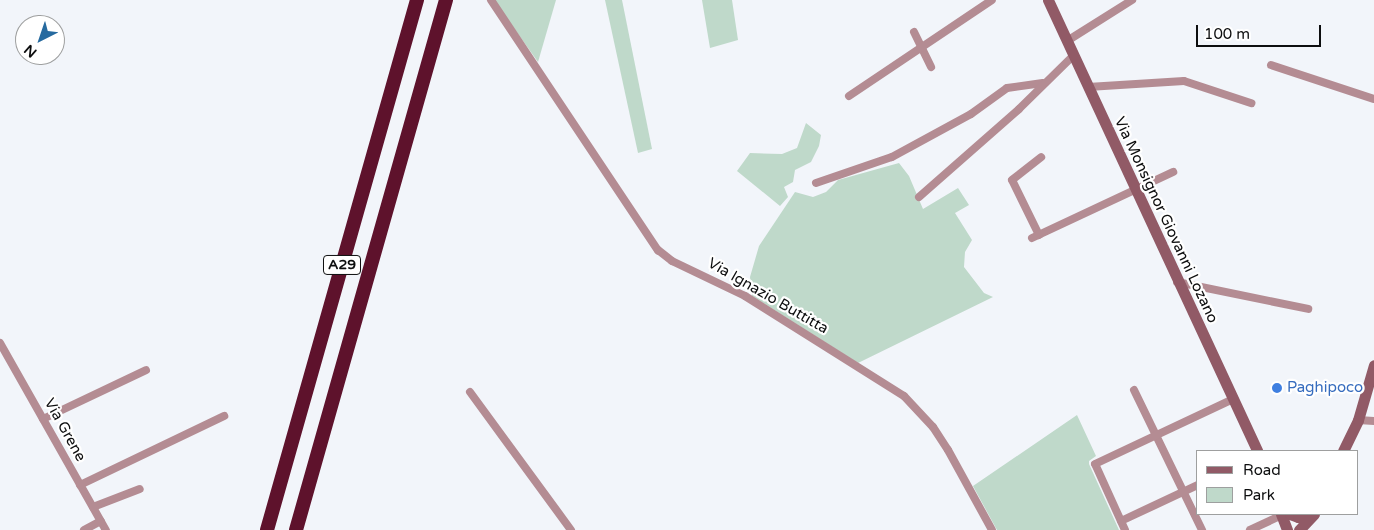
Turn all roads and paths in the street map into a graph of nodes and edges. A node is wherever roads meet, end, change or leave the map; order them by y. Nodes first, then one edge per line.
1 (417, 0) edge
2 (446, 0) edge
3 (491, 0) edge
4 (992, 0) edge
5 (1048, 0) edge
6 (1132, 0) edge
7 (914, 32) dead end
8 (1066, 41) junction
9 (921, 46) junction
10 (1073, 56) junction
11 (1271, 65) dead end
12 (931, 67) dead end
13 (1044, 83) junction
14 (1088, 87) junction
15 (849, 96) dead end
16 (1374, 100) edge
17 (1251, 103) dead end
18 (1041, 157) dead end
19 (1173, 172) dead end
20 (816, 183) dead end
21 (1135, 190) junction
22 (919, 197) dead end
23 (1177, 282) junction
24 (1308, 308) dead end
25 (0, 343) edge
26 (1374, 364) edge
27 (146, 370) dead end
28 (1134, 390) dead end
29 (470, 392) dead end
30 (1233, 399) junction
31 (224, 416) dead end
32 (43, 419) junction
33 (1358, 420) junction
34 (1374, 421) edge
35 (1156, 436) junction
36 (1257, 450) edge
37 (1343, 450) edge
38 (80, 485) junction
39 (1196, 486) edge
40 (140, 489) dead end
41 (1183, 492) junction
42 (93, 507) junction
43 (1284, 515) edge
44 (1286, 515) edge
45 (1287, 515) edge
46 (1290, 515) edge
47 (1304, 515) edge
48 (1313, 515) edge
49 (1318, 515) edge
50 (101, 521) junction
51 (1121, 521) junction
52 (84, 530) edge
53 (106, 530) edge
54 (268, 530) edge
55 (296, 530) edge
56 (571, 530) edge
57 (992, 530) edge
58 (1125, 530) edge
59 (1202, 530) edge
60 (1250, 530) edge
61 (1287, 530) edge
62 (1299, 530) edge
63 (1311, 530) edge

1 - 54 highway, A29
2 - 55 highway, A29
3 - 57 street, Via Ignazio Buttitta
4 - 9 street
5 - 8 main road, Via Monsignor Giovanni Lozano
6 - 8 street
7 - 9 street
8 - 10 main road, Via Monsignor Giovanni Lozano
9 - 12 street
9 - 15 street
10 - 13 street
10 - 14 main road, Via Monsignor Giovanni Lozano
11 - 16 street
13 - 20 street
13 - 22 street
14 - 17 street
14 - 21 main road, Via Monsignor Giovanni Lozano
18 - 21 street
19 - 21 street
21 - 23 main road, Via Monsignor Giovanni Lozano
23 - 24 street
23 - 30 main road, Via Monsignor Giovanni Lozano
25 - 32 street, Via Grene
26 - 33 main road
27 - 32 street
28 - 35 street
29 - 56 street
30 - 35 street
30 - 36 main road, Via Monsignor Giovanni Lozano
31 - 38 street
32 - 38 street, Via Grene
33 - 34 street
33 - 37 main road
35 - 41 street
35 - 51 street
38 - 42 street, Via Grene
39 - 41 street
40 - 42 street
41 - 51 street
41 - 59 street
42 - 50 street, Via Grene
43 - 60 street
44 - 61 main road
45 - 62 main road
46 - 47 main road
48 - 62 main road
49 - 63 main road
50 - 52 street
50 - 53 street, Via Grene
51 - 58 street

